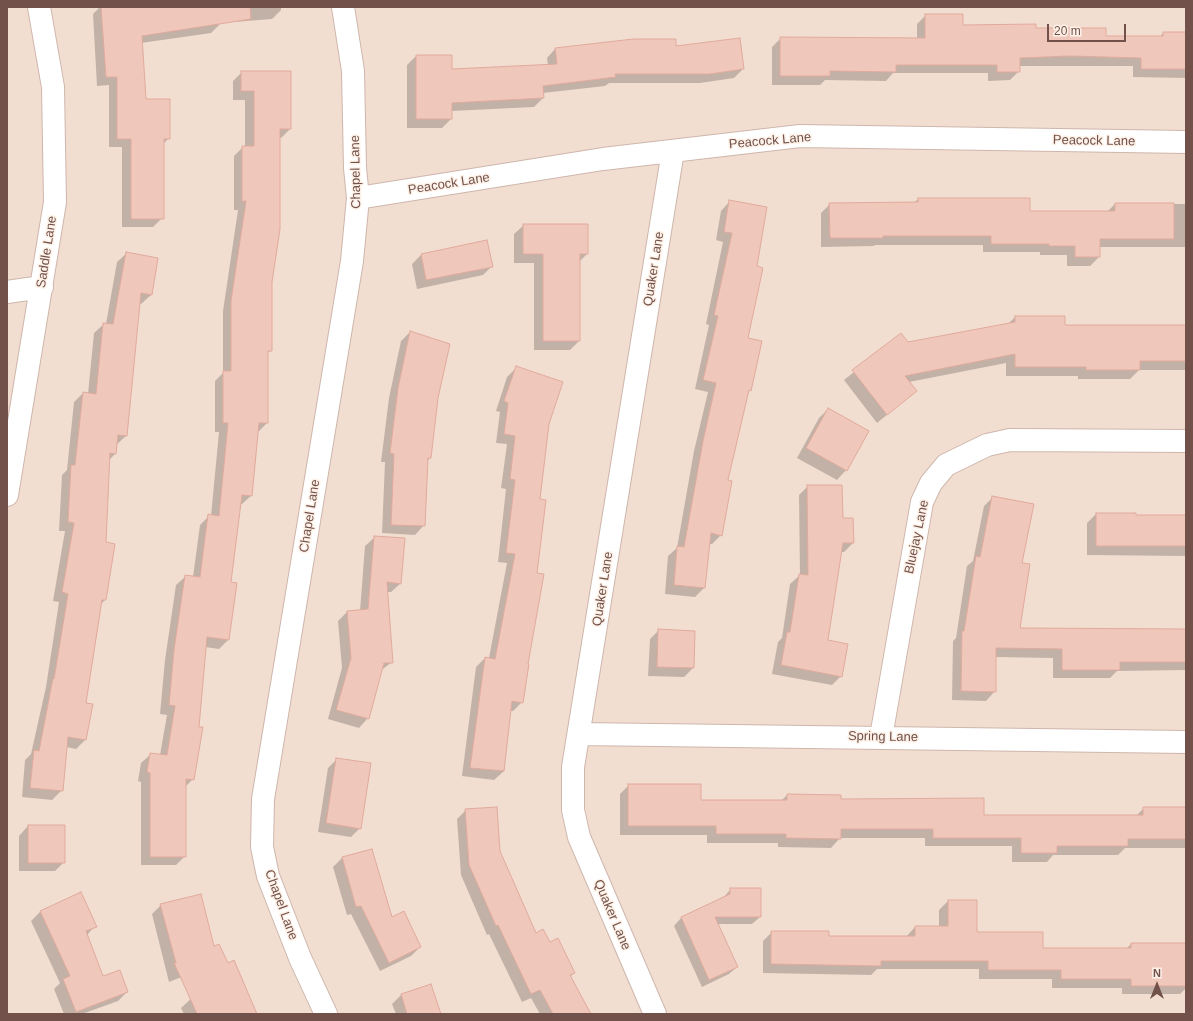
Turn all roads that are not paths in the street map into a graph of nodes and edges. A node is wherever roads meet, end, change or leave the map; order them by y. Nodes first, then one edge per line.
1 (39, 7) edge
2 (343, 7) edge
3 (1186, 142) edge
4 (673, 151) junction
5 (358, 198) junction
6 (42, 287) junction
7 (7, 292) edge
8 (1186, 441) edge
9 (7, 496) edge
10 (580, 734) junction
11 (881, 737) junction
12 (1186, 742) edge
13 (326, 1014) edge
14 (654, 1014) edge

1 - 6 street, Saddle Lane
2 - 5 street, Chapel Lane
3 - 4 street, Peacock Lane
4 - 5 street, Peacock Lane
4 - 10 street, Quaker Lane
5 - 13 street, Chapel Lane
6 - 7 street
6 - 9 street, Saddle Lane
8 - 11 street, Bluejay Lane
10 - 11 street, Spring Lane
10 - 14 street, Quaker Lane
11 - 12 street, Spring Lane

